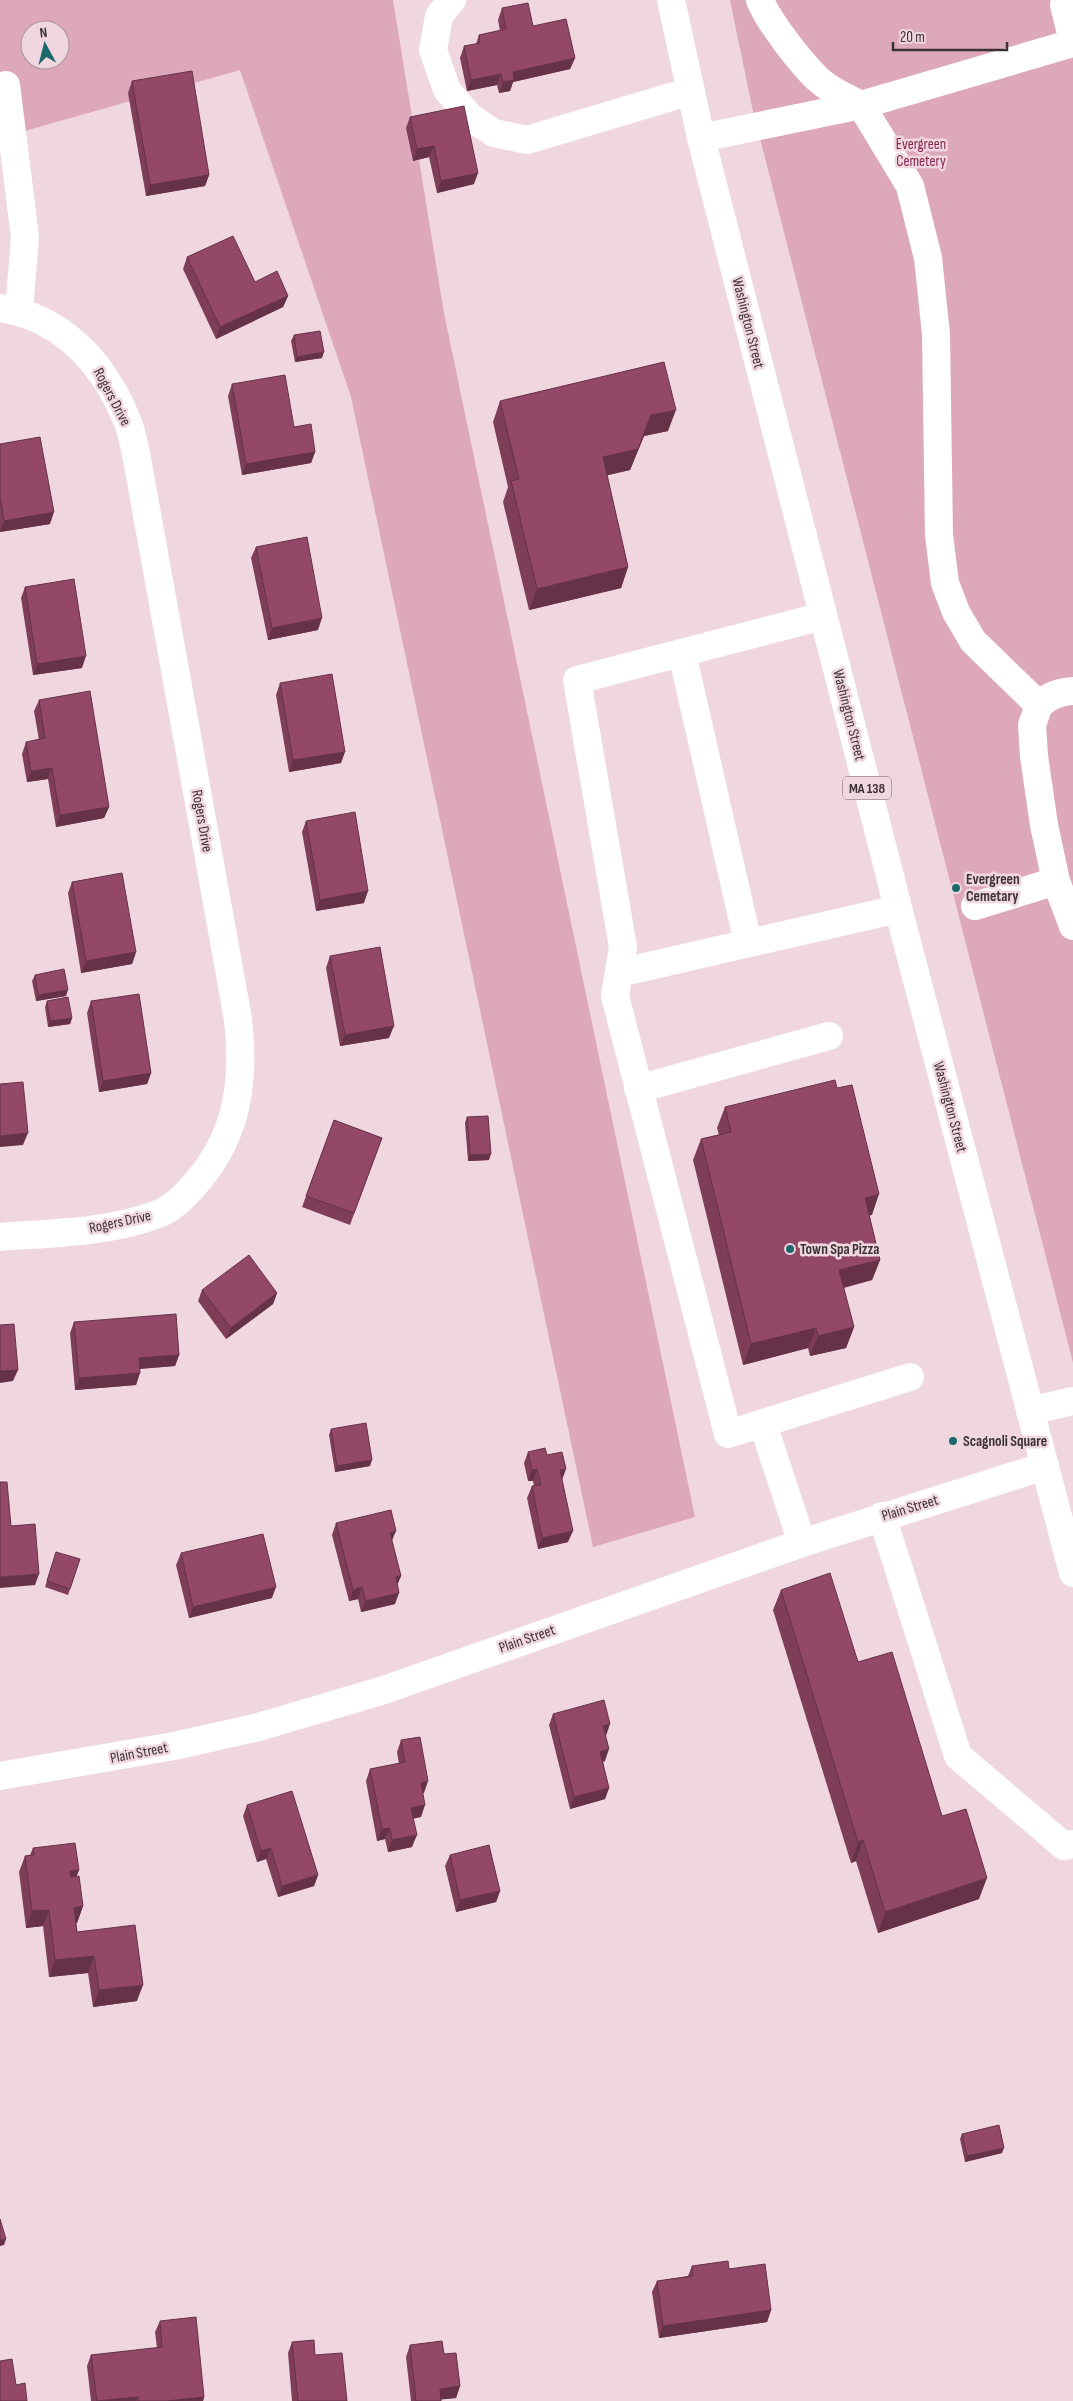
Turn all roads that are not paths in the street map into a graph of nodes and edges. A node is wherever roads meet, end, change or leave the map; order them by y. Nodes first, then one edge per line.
1 (452, 0) edge
2 (671, 0) edge
3 (760, 0) edge
4 (1065, 0) edge
5 (1073, 42) edge
6 (6, 85) dead end
7 (691, 91) junction
8 (861, 105) junction
9 (701, 138) junction
10 (10, 309) edge
11 (823, 616) junction
12 (682, 653) junction
13 (1073, 691) edge
14 (1039, 706) junction
15 (1056, 880) junction
16 (975, 906) dead end
17 (898, 909) junction
18 (1073, 926) edge
19 (748, 943) junction
20 (619, 973) junction
21 (829, 1036) dead end
22 (638, 1089) junction
23 (0, 1237) edge
24 (910, 1378) dead end
25 (1073, 1401) edge
26 (1030, 1411) junction
27 (763, 1424) junction
28 (1045, 1466) junction
29 (882, 1516) junction
30 (802, 1543) junction
31 (1073, 1574) edge
32 (0, 1776) edge
33 (1073, 1844) edge

1 - 7 street
2 - 7 street, Washington Street / MA 138
3 - 8 street
4 - 5 street
5 - 8 street
6 - 10 street
7 - 9 street, Washington Street / MA 138
8 - 9 street
8 - 14 street
9 - 11 street, Washington Street / MA 138
10 - 23 street, Rogers Drive
11 - 12 street
11 - 17 street, Washington Street / MA 138
12 - 19 street
12 - 20 street
13 - 14 street
14 - 15 street
15 - 16 street
15 - 18 street
17 - 19 street
17 - 26 street, Washington Street / MA 138
19 - 20 street
20 - 22 street
21 - 22 street
22 - 27 street
24 - 27 street
25 - 26 street
26 - 28 street, Washington Street / MA 138
27 - 30 street
28 - 29 street, Plain Street
28 - 31 street, Washington Street / MA 138
29 - 30 street, Plain Street
29 - 33 street
30 - 32 street, Plain Street

